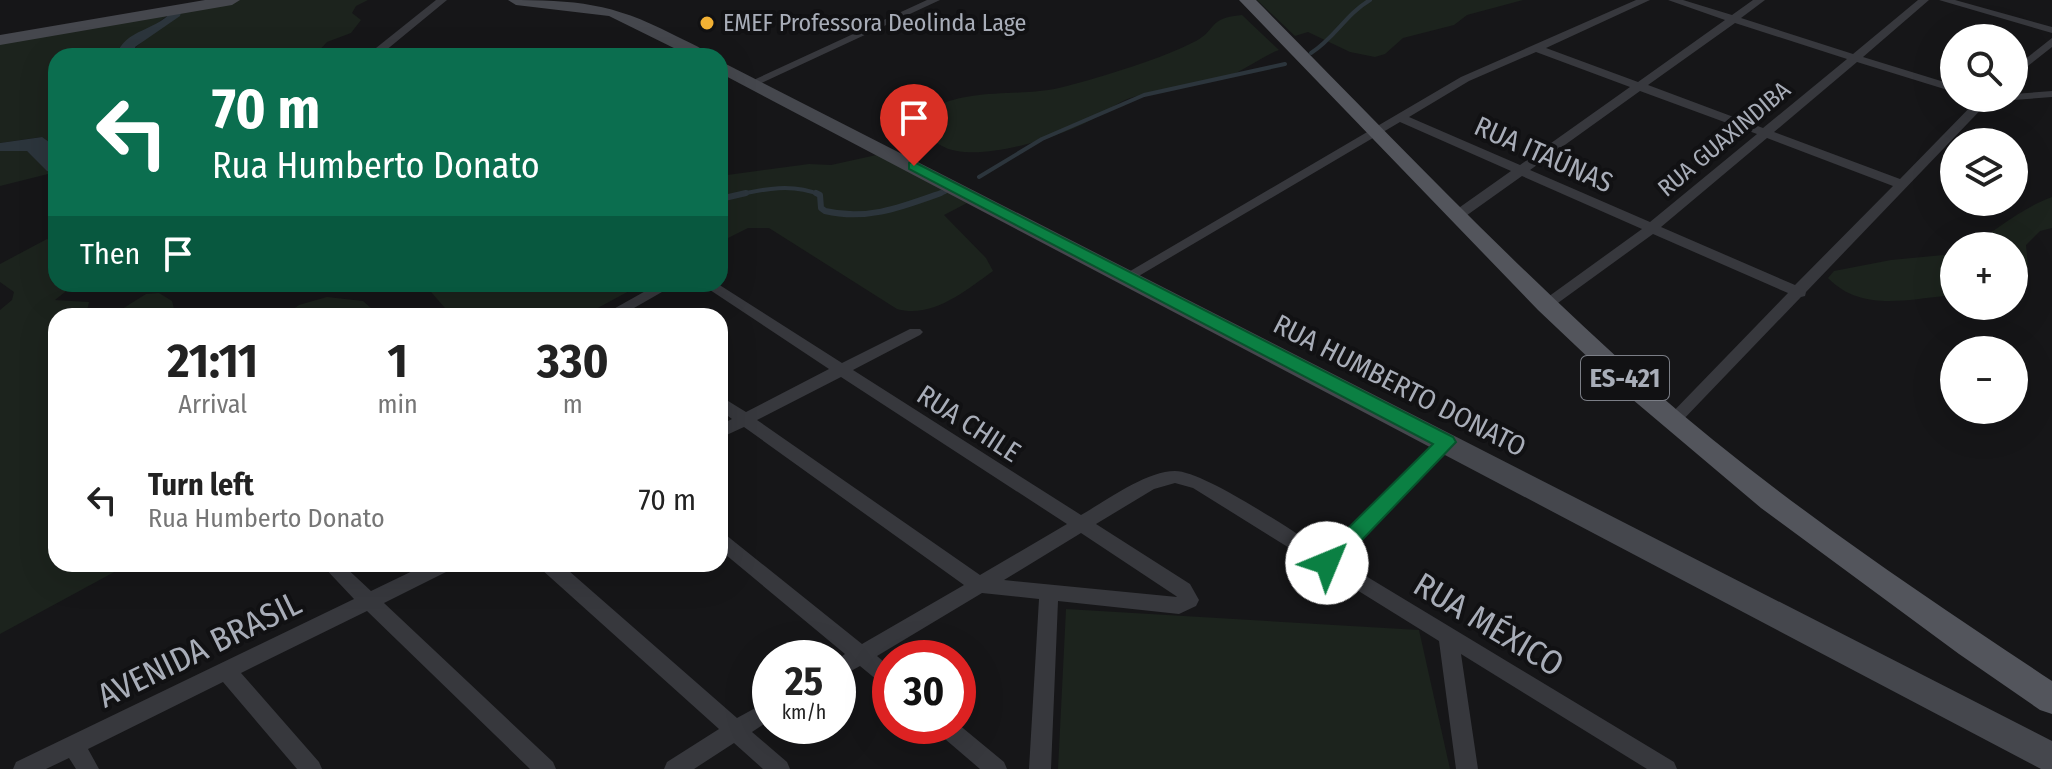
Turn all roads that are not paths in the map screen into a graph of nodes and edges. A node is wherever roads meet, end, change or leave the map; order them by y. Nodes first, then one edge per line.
1 (232, 0) edge
2 (442, 0) edge
3 (516, 0) edge
4 (935, 0) edge
5 (1247, 0) edge
6 (1645, 0) edge
7 (1673, 0) edge
8 (1760, 0) edge
9 (1924, 0) edge
10 (1944, 0) edge
11 (1733, 19) junction
12 (2052, 30) edge
13 (0, 40) edge
14 (2052, 41) edge
15 (1534, 47) junction
16 (382, 48) edge
17 (687, 48) edge
18 (1853, 57) junction
19 (2028, 62) edge
20 (728, 70) edge
21 (753, 83) junction
22 (1940, 85) edge
23 (1637, 87) junction
24 (2052, 94) edge
25 (2028, 96) edge
26 (1974, 112) edge
27 (1401, 118) junction
28 (1378, 132) junction
29 (1764, 134) junction
30 (1521, 170) junction
31 (1904, 185) junction
32 (1458, 215) junction
33 (1652, 228) junction
34 (1127, 277) junction
35 (652, 292) edge
36 (720, 292) edge
37 (1800, 293) junction
38 (1546, 305) junction
39 (623, 308) edge
40 (915, 332) dead end
41 (839, 371) junction
42 (728, 407) edge
43 (745, 419) junction
44 (1673, 420) junction
45 (728, 428) edge
46 (1446, 442) junction
47 (1079, 524) junction
48 (728, 546) edge
49 (1327, 563) junction
50 (338, 572) edge
51 (428, 572) edge
52 (557, 572) edge
53 (979, 585) junction
54 (1049, 593) junction
55 (367, 600) junction
56 (1449, 638) junction
57 (862, 654) junction
58 (856, 658) edge
59 (872, 663) edge
60 (227, 672) junction
61 (2052, 699) edge
62 (752, 720) edge
63 (734, 731) junction
64 (966, 744) edge
65 (74, 746) junction
66 (2052, 758) edge
67 (24, 769) edge
68 (88, 769) edge
69 (311, 769) edge
70 (545, 769) edge
71 (675, 769) edge
72 (779, 769) edge
73 (996, 769) edge
74 (1040, 769) edge
75 (1467, 769) edge
76 (1666, 769) edge

1 - 13 main road
2 - 16 street
3 - 17 main road
4 - 21 street
5 - 28 main road, ES-421
6 - 15 street
7 - 11 street
8 - 11 street
9 - 18 street, RUA GUAXINDIBA
10 - 12 street
11 - 18 street
11 - 23 street
14 - 19 street
15 - 23 street
15 - 27 street
18 - 22 street
18 - 29 street, RUA GUAXINDIBA
20 - 21 main road, RUA HUMBERTO DONATO
21 - 34 main road, RUA HUMBERTO DONATO
23 - 29 street
23 - 30 street
24 - 25 street
26 - 31 street
27 - 28 street
27 - 30 street, RUA ITAÚNAS
28 - 32 main road, ES-421
28 - 34 street
29 - 31 street
29 - 33 street, RUA GUAXINDIBA
30 - 32 street
30 - 33 street, RUA ITAÚNAS
31 - 37 street
32 - 38 main road, ES-421
33 - 37 street, RUA ITAÚNAS
33 - 38 street, RUA GUAXINDIBA
34 - 46 main road, RUA HUMBERTO DONATO
35 - 39 street
36 - 41 street, RUA CHILE
37 - 44 street
38 - 44 main road, ES-421
40 - 41 street
41 - 43 street
41 - 47 street, RUA CHILE
42 - 43 street
43 - 45 street
43 - 53 street
44 - 61 main road, ES-421
46 - 49 street
46 - 66 main road, RUA HUMBERTO DONATO
47 - 49 street, RUA MÉXICO
47 - 53 street
47 - 54 street, RUA CHILE
48 - 57 street
49 - 56 street, RUA MÉXICO
50 - 55 street
51 - 55 street, AVENIDA BRASIL
52 - 63 street
53 - 54 street
53 - 57 street
54 - 74 street
55 - 60 street, AVENIDA BRASIL
55 - 70 street
56 - 75 street
56 - 76 street, RUA MÉXICO
57 - 58 street
57 - 59 street
60 - 65 street, AVENIDA BRASIL
60 - 69 street
62 - 63 street
63 - 71 street
63 - 72 street
64 - 73 street
65 - 67 street, AVENIDA BRASIL
65 - 68 street

